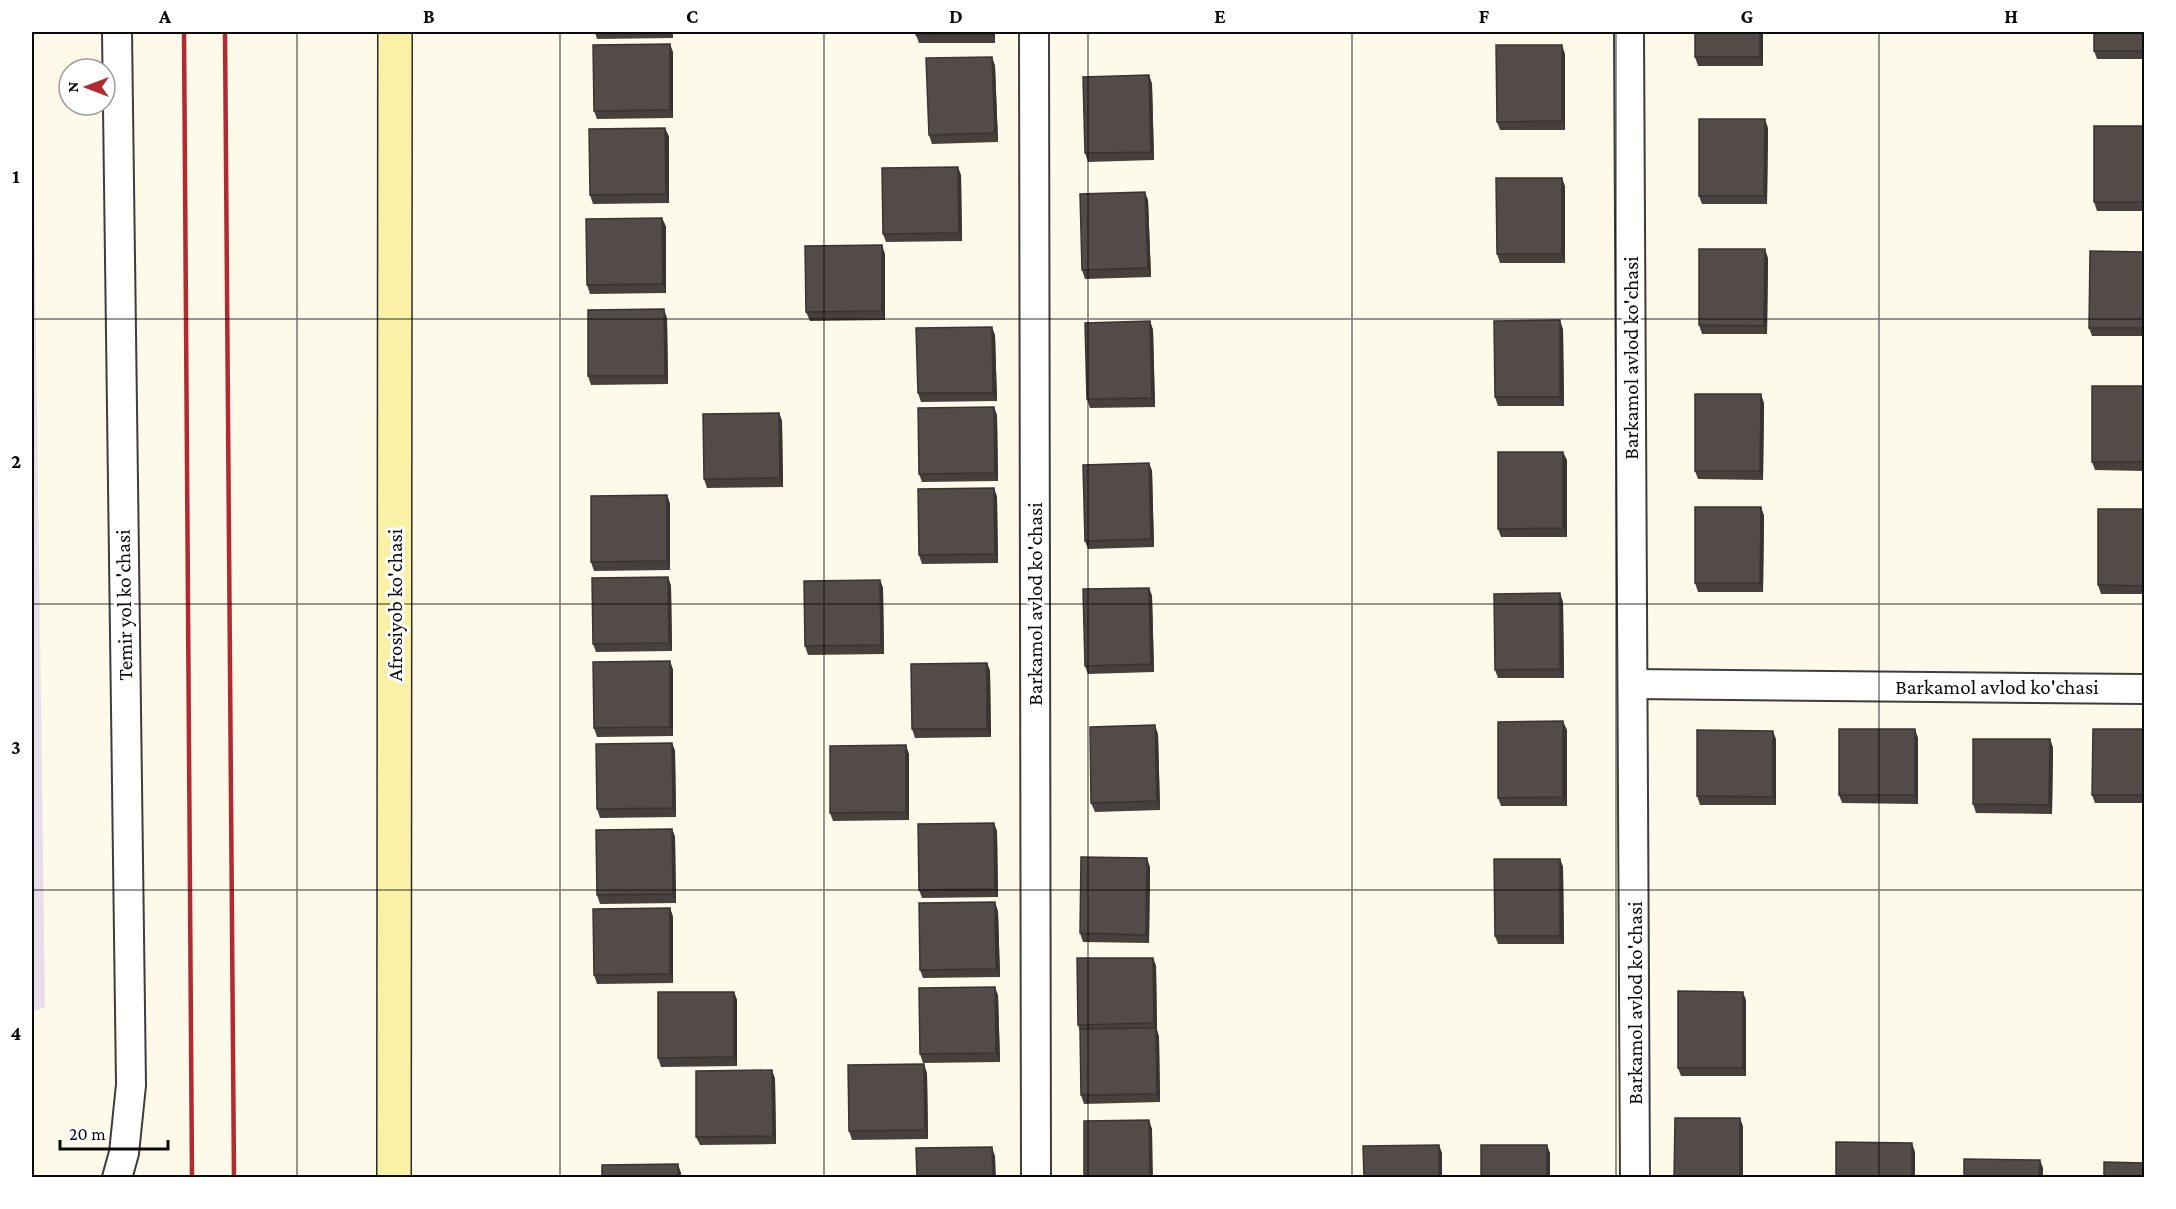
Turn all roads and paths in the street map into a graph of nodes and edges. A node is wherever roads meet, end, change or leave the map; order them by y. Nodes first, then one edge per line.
1 (117, 32) edge
2 (395, 32) edge
3 (1035, 32) edge
4 (1629, 32) edge
5 (1634, 684) junction
6 (2145, 689) edge
7 (117, 1178) edge
8 (394, 1178) edge
9 (1036, 1178) edge
10 (1635, 1178) edge

1 - 7 street, Temir yol ko'chasi
2 - 8 street, Afrosiyob ko'chasi
3 - 9 street, Barkamol avlod ko'chasi
4 - 5 street, Barkamol avlod ko'chasi
5 - 6 street, Barkamol avlod ko'chasi
5 - 10 street, Barkamol avlod ko'chasi

